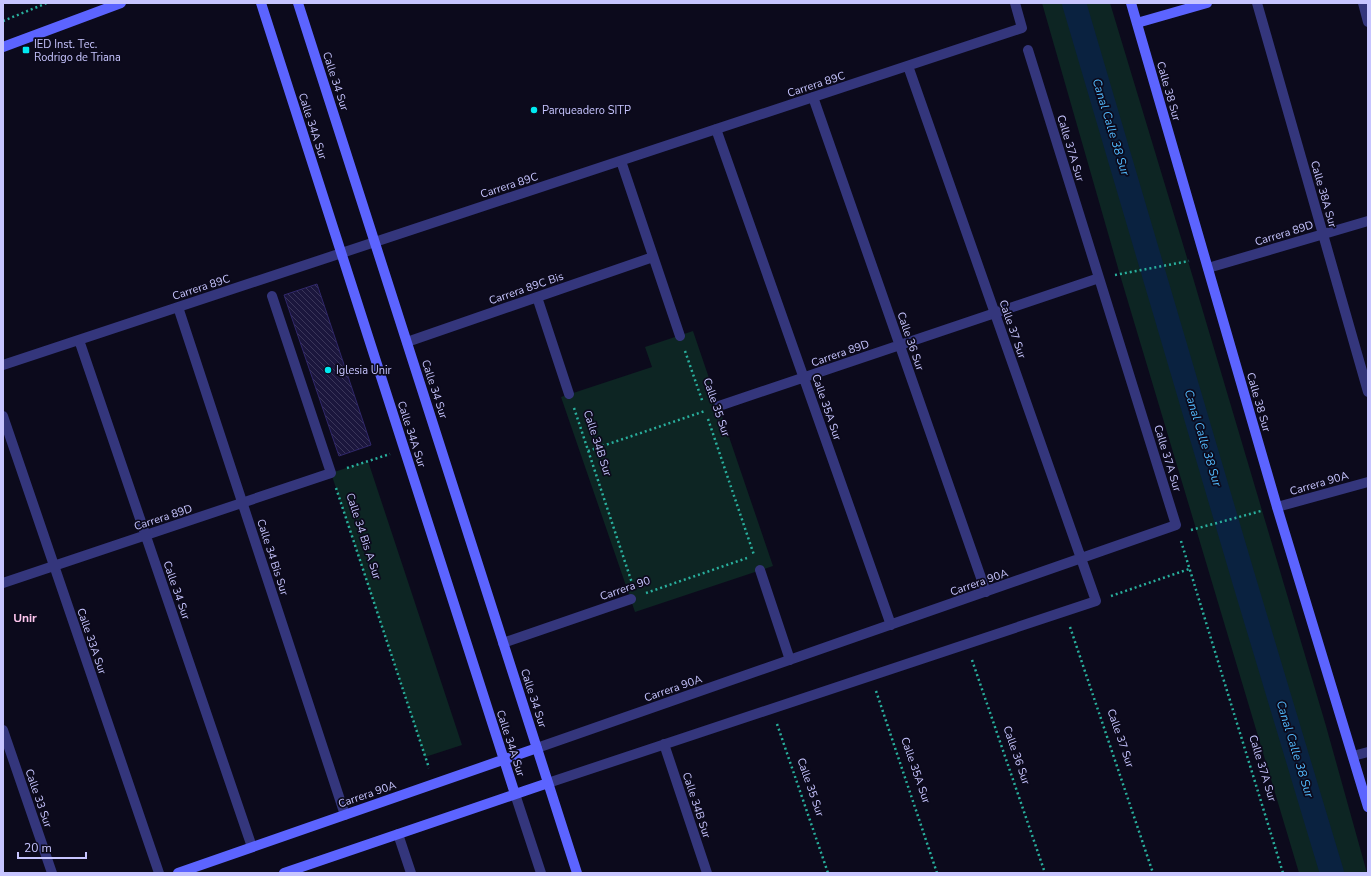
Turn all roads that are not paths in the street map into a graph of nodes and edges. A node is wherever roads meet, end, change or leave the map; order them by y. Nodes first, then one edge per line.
1 (121, 3) edge
2 (261, 3) edge
3 (298, 3) edge
4 (1015, 3) edge
5 (1131, 3) edge
6 (1207, 3) edge
7 (1257, 3) edge
8 (1363, 3) edge
9 (1368, 22) edge
10 (1137, 23) junction
11 (3, 47) edge
12 (1028, 50) dead end
13 (908, 66) junction
14 (813, 97) junction
15 (716, 130) junction
16 (621, 161) junction
17 (1368, 221) edge
18 (1323, 234) junction
19 (375, 242) junction
20 (342, 253) junction
21 (653, 257) junction
22 (1208, 268) junction
23 (1099, 278) junction
24 (272, 296) dead end
25 (537, 298) junction
26 (178, 307) junction
27 (995, 313) junction
28 (680, 336) road end
29 (79, 340) junction
30 (407, 342) junction
31 (900, 345) junction
32 (3, 365) edge
33 (804, 378) junction
34 (1368, 392) edge
35 (569, 394) road end
36 (718, 406) road end
37 (3, 416) edge
38 (1368, 482) edge
39 (242, 503) junction
40 (1277, 507) junction
41 (1176, 525) joint
42 (146, 535) junction
43 (1081, 559) junction
44 (54, 566) junction
45 (760, 570) dead end
46 (3, 583) edge
47 (986, 592) junction
48 (634, 598) road end
49 (891, 625) junction
50 (503, 643) junction
51 (790, 660) junction
52 (3, 730) edge
53 (664, 744) junction
54 (537, 748) junction
55 (1368, 752) edge
56 (1353, 756) junction
57 (504, 759) junction
58 (548, 783) junction
59 (515, 794) junction
60 (1368, 807) edge
61 (345, 815) junction
62 (398, 834) junction
63 (252, 847) junction
64 (52, 873) edge
65 (159, 873) edge
66 (178, 873) edge
67 (284, 873) edge
68 (411, 873) edge
69 (541, 873) edge
70 (577, 873) edge
71 (707, 873) edge

1 - 11 street
2 - 20 street, Calle 34A Sur
3 - 19 street, Calle 34 Sur
4 - 13 street, Carrera 89C
5 - 10 street, Calle 38 Sur
6 - 10 street
7 - 18 street, Calle 38A Sur
8 - 9 street
10 - 22 street, Calle 38 Sur
12 - 23 street, Calle 37A Sur
13 - 14 street, Carrera 89C
13 - 27 street, Calle 37 Sur
14 - 15 street, Carrera 89C
14 - 31 street, Calle 36 Sur
15 - 16 street, Carrera 89C
15 - 33 street, Calle 35A Sur
16 - 19 street, Carrera 89C
16 - 21 street
17 - 18 street, Carrera 89D
18 - 22 street, Carrera 89D
18 - 34 street, Calle 38A Sur
19 - 20 street, Carrera 89C
19 - 30 street, Calle 34 Sur
20 - 26 street, Carrera 89C
20 - 57 street, Calle 34A Sur
21 - 25 street, Carrera 89C Bis
21 - 28 street
22 - 40 street, Calle 38 Sur
23 - 27 street, Carrera 89D
23 - 41 street, Calle 37A Sur
24 - 39 street, Carrera 89D
25 - 30 street, Carrera 89C Bis
25 - 35 street
26 - 29 street, Carrera 89C
26 - 39 street, Calle 34 Bis Sur
27 - 31 street, Carrera 89D
27 - 43 street, Calle 37 Sur
29 - 32 street, Carrera 89C
29 - 42 street, Calle 34 Sur
30 - 50 street, Calle 34 Sur
31 - 33 street, Carrera 89D
31 - 47 street, Calle 36 Sur
33 - 36 street, Carrera 89D
33 - 49 street, Calle 35A Sur
37 - 44 street, Calle 33A Sur
38 - 40 street, Carrera 90A
39 - 42 street, Carrera 89D
39 - 61 street, Calle 34 Bis Sur
40 - 56 street, Calle 38 Sur
41 - 43 street, Carrera 90A
42 - 44 street, Carrera 89D
42 - 63 street, Calle 34 Sur
43 - 47 street, Carrera 90A
43 - 53 street, Calle 37 Sur
44 - 46 street, Carrera 89D
44 - 65 street, Calle 33A Sur
45 - 51 street
47 - 49 street, Carrera 90A
48 - 50 street, Carrera 90
49 - 51 street, Carrera 90A
50 - 54 street, Calle 34 Sur
51 - 54 street, Carrera 90A
52 - 64 street, Calle 33 Sur
53 - 58 street
53 - 71 street, Calle 34B Sur
54 - 57 street, Carrera 90A
54 - 58 street, Calle 34 Sur
55 - 56 street
56 - 60 street, Calle 38 Sur
57 - 59 street, Calle 34A Sur
57 - 61 street, Carrera 90A
58 - 59 street
58 - 70 street
59 - 62 street
59 - 69 street, Calle 34A Sur
61 - 63 street, Carrera 90A
62 - 67 street
62 - 68 street
63 - 66 street, Carrera 90A

